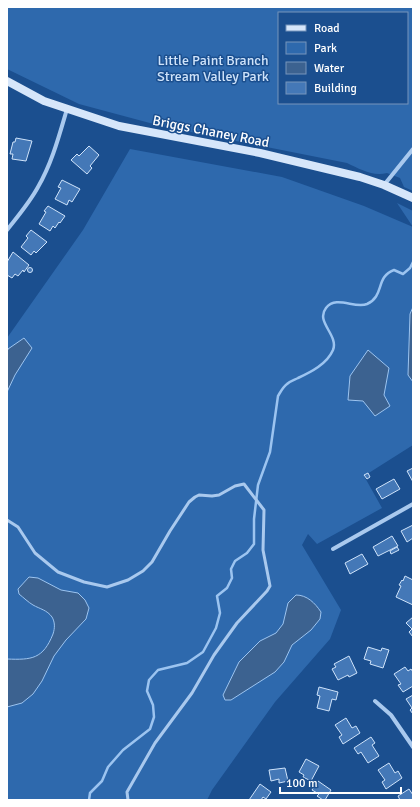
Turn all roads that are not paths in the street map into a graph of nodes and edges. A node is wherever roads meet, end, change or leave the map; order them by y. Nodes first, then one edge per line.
1 (7, 81) edge
2 (67, 109) junction
3 (413, 149) edge
4 (384, 185) junction
5 (413, 198) edge
6 (7, 230) edge
7 (413, 504) edge
8 (7, 520) edge
9 (333, 549) dead end
10 (374, 701) dead end
11 (413, 747) edge
12 (128, 800) edge

1 - 2 main road, Briggs Chaney Road
2 - 4 main road, Briggs Chaney Road
2 - 6 street
3 - 4 street
4 - 5 main road, Briggs Chaney Road
7 - 9 street
8 - 12 lane
10 - 11 street

